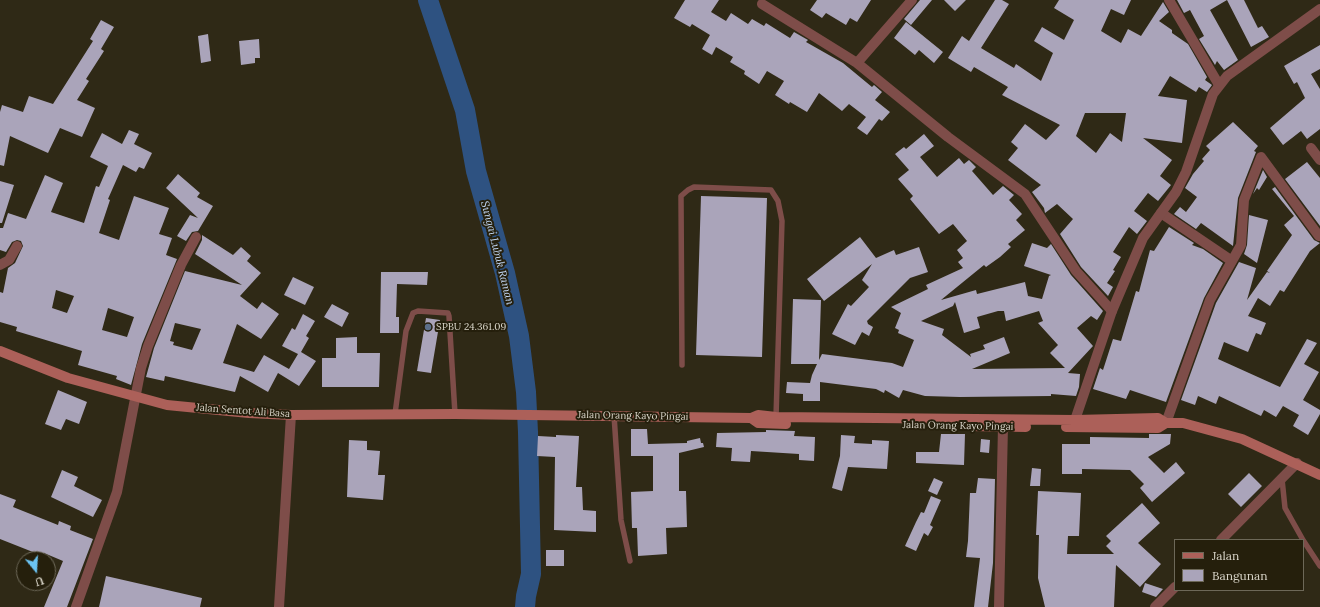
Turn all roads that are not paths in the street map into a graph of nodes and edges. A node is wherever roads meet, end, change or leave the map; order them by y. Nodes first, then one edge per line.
1 (912, 0) edge
2 (1169, 0) edge
3 (762, 4) dead end
4 (1320, 9) edge
5 (857, 63) junction
6 (1220, 85) junction
7 (1311, 148) dead end
8 (1320, 160) edge
9 (1161, 213) junction
10 (1320, 235) edge
11 (196, 237) dead end
12 (17, 246) dead end
13 (1232, 260) junction
14 (0, 265) edge
15 (1112, 311) junction
16 (0, 351) edge
17 (682, 366) dead end
18 (136, 397) junction
19 (395, 414) junction
20 (455, 414) junction
21 (495, 414) joint
22 (290, 415) junction
23 (614, 415) junction
24 (776, 417) junction
25 (751, 418) junction
26 (1074, 420) junction
27 (1166, 423) junction
28 (1003, 426) junction
29 (1297, 463) junction
30 (1320, 475) edge
31 (1282, 479) junction
32 (1223, 539) edge
33 (1302, 539) edge
34 (1304, 542) edge
35 (630, 561) dead end
36 (1320, 566) edge
37 (1174, 588) edge
38 (76, 607) edge
39 (279, 607) edge
40 (999, 607) edge
41 (1155, 607) edge

1 - 5 street
2 - 6 street
3 - 5 street
4 - 6 street
5 - 15 street
6 - 9 street
7 - 8 street
9 - 13 street
9 - 15 street
10 - 13 street
11 - 18 street
12 - 14 street
13 - 27 street
15 - 26 street
16 - 18 main road, Jalan Sentot Ali Basa
17 - 24 lane
18 - 22 main road, Jalan Sentot Ali Basa
18 - 38 street
19 - 20 main road, Jalan Sentot Ali Basa
19 - 20 lane
19 - 22 main road, Jalan Sentot Ali Basa
20 - 21 main road, Jalan Sentot Ali Basa
21 - 23 main road, Jalan Orang Kayo Pingai
22 - 39 street
23 - 25 main road, Jalan Orang Kayo Pingai
23 - 35 lane
24 - 25 main road, Jalan Orang Kayo Pingai
24 - 26 main road, Jalan Orang Kayo Pingai
25 - 28 main road, Jalan Orang Kayo Pingai
26 - 27 main road, Jalan Orang Kayo Pingai
27 - 28 main road, Jalan Orang Kayo Pingai
27 - 29 main road, Jalan Orang Kayo Pingai
28 - 40 street
29 - 30 main road, Jalan Orang Kayo Pingai
29 - 31 street
31 - 32 street
31 - 33 lane
34 - 36 lane
37 - 41 street

